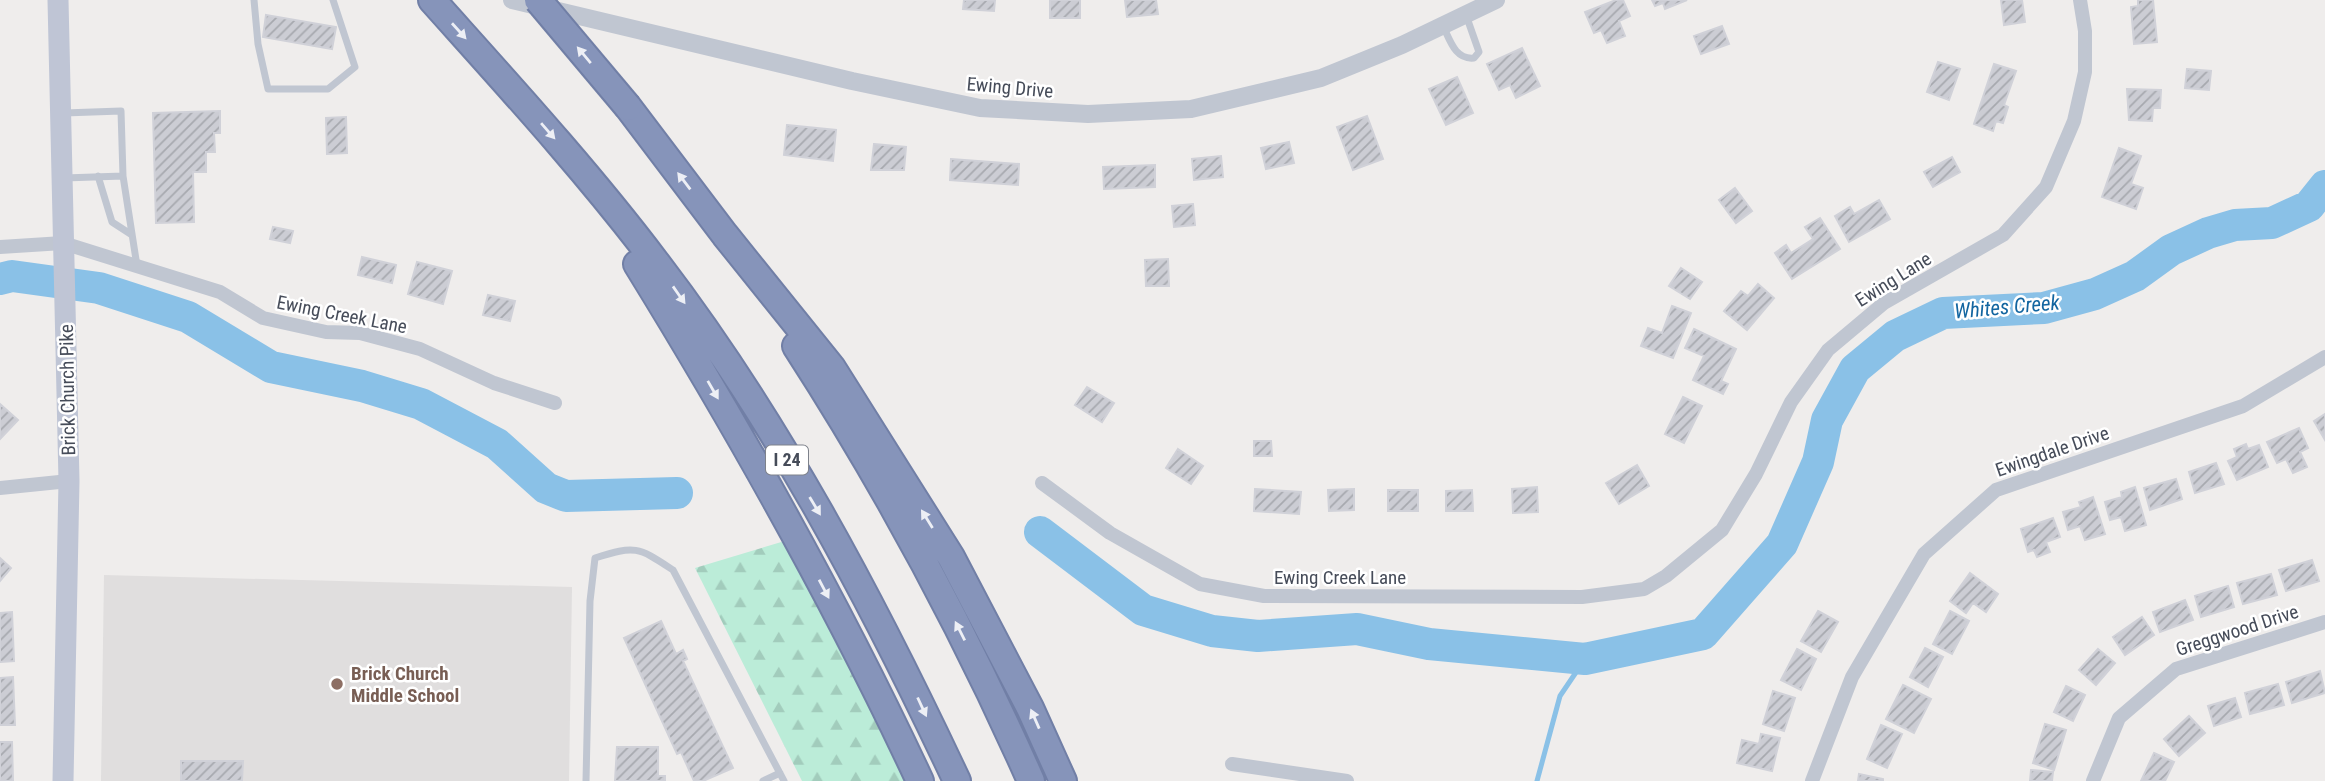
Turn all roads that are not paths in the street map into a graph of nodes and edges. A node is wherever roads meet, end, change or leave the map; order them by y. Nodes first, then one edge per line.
1 (58, 0) edge
2 (254, 0) edge
3 (333, 0) edge
4 (432, 0) edge
5 (512, 0) edge
6 (538, 0) edge
7 (1496, 0) edge
8 (2080, 0) edge
9 (1466, 15) junction
10 (1443, 26) junction
11 (60, 113) junction
12 (576, 164) junction
13 (123, 176) junction
14 (97, 177) junction
15 (61, 178) junction
16 (132, 235) junction
17 (724, 235) junction
18 (0, 247) edge
19 (63, 251) junction
20 (137, 266) junction
21 (2325, 357) edge
22 (555, 403) dead end
23 (69, 481) junction
24 (1042, 483) dead end
25 (0, 488) edge
26 (1666, 576) joint
27 (2325, 622) edge
28 (1232, 764) dead end
29 (780, 773) junction
30 (63, 781) edge
31 (586, 781) edge
32 (763, 781) edge
33 (784, 781) edge
34 (920, 781) edge
35 (957, 781) edge
36 (1031, 781) edge
37 (1063, 781) edge
38 (1347, 781) edge
39 (1812, 781) edge
40 (2093, 781) edge

1 - 11 main road, Brick Church Pike
2 - 3 lane
4 -> 12 highway, I 24
5 - 10 street, Ewing Drive
17 -> 6 highway, bridge
7 - 9 street, Ewing Drive
8 - 26 street, Ewing Lane
9 - 10 street, Ewing Drive
9 - 10 lane
11 - 13 lane
11 - 15 main road, Brick Church Pike
12 -> 34 highway
12 -> 35 highway, I 24
13 - 14 lane
13 - 16 lane
14 - 15 lane
14 - 16 lane
15 - 19 main road, Brick Church Pike
16 - 20 lane
36 -> 17 highway
37 -> 17 highway
18 - 19 street, Ewing Creek Lane
19 - 20 street, Ewing Creek Lane
19 - 23 main road, Brick Church Pike
20 - 22 street, Ewing Creek Lane
21 - 39 street, Ewingdale Drive
23 - 25 street
23 - 30 main road, Brick Church Pike
24 - 26 street, Ewing Creek Lane
27 - 40 street, Greggwood Drive
28 - 38 street
29 - 31 lane
29 - 32 lane
29 - 33 lane

